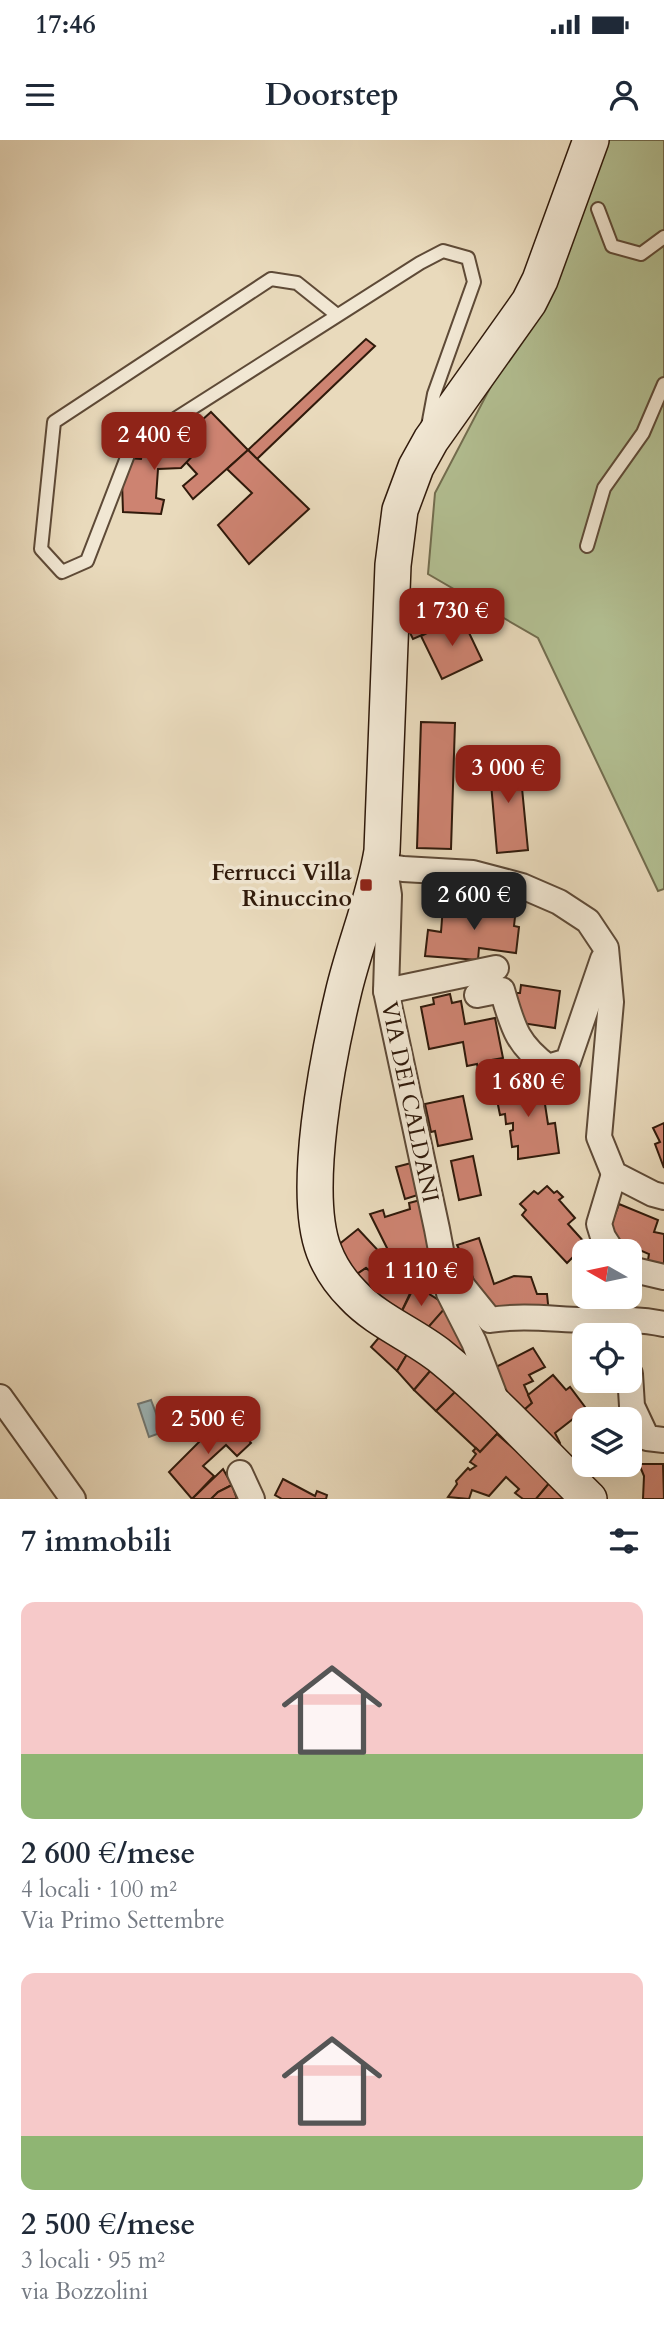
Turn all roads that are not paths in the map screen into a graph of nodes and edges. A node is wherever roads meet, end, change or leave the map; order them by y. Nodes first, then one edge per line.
1 (591, 140) edge
2 (598, 209) dead end
3 (664, 237) edge
4 (337, 316) junction
5 (664, 384) edge
6 (423, 454) junction
7 (587, 546) dead end
8 (380, 865) junction
9 (606, 948) junction
10 (496, 968) dead end
11 (386, 991) junction
12 (477, 995) dead end
13 (614, 1174) junction
14 (664, 1197) edge
15 (604, 1239) edge
16 (443, 1261) junction
17 (642, 1271) edge
18 (664, 1276) edge
19 (581, 1323) edge
20 (634, 1323) edge
21 (664, 1324) edge
22 (631, 1393) edge
23 (0, 1397) edge
24 (501, 1413) junction
25 (664, 1440) edge
26 (240, 1473) dead end
27 (73, 1499) edge
28 (252, 1499) edge
29 (589, 1499) edge

1 - 6 main road
2 - 3 lane
4 - 4 lane
4 - 6 lane
5 - 7 lane
6 - 8 main road
8 - 9 street
8 - 11 street, VIA DEI CALDANI
8 - 24 main road
9 - 12 street
9 - 13 street
10 - 11 street
11 - 16 street, VIA DEI CALDANI
13 - 14 street
13 - 15 street
16 - 19 street
16 - 24 street, VIA DEI CALDANI
17 - 18 street
20 - 21 street
22 - 25 street
23 - 27 street
24 - 29 main road
26 - 28 street

